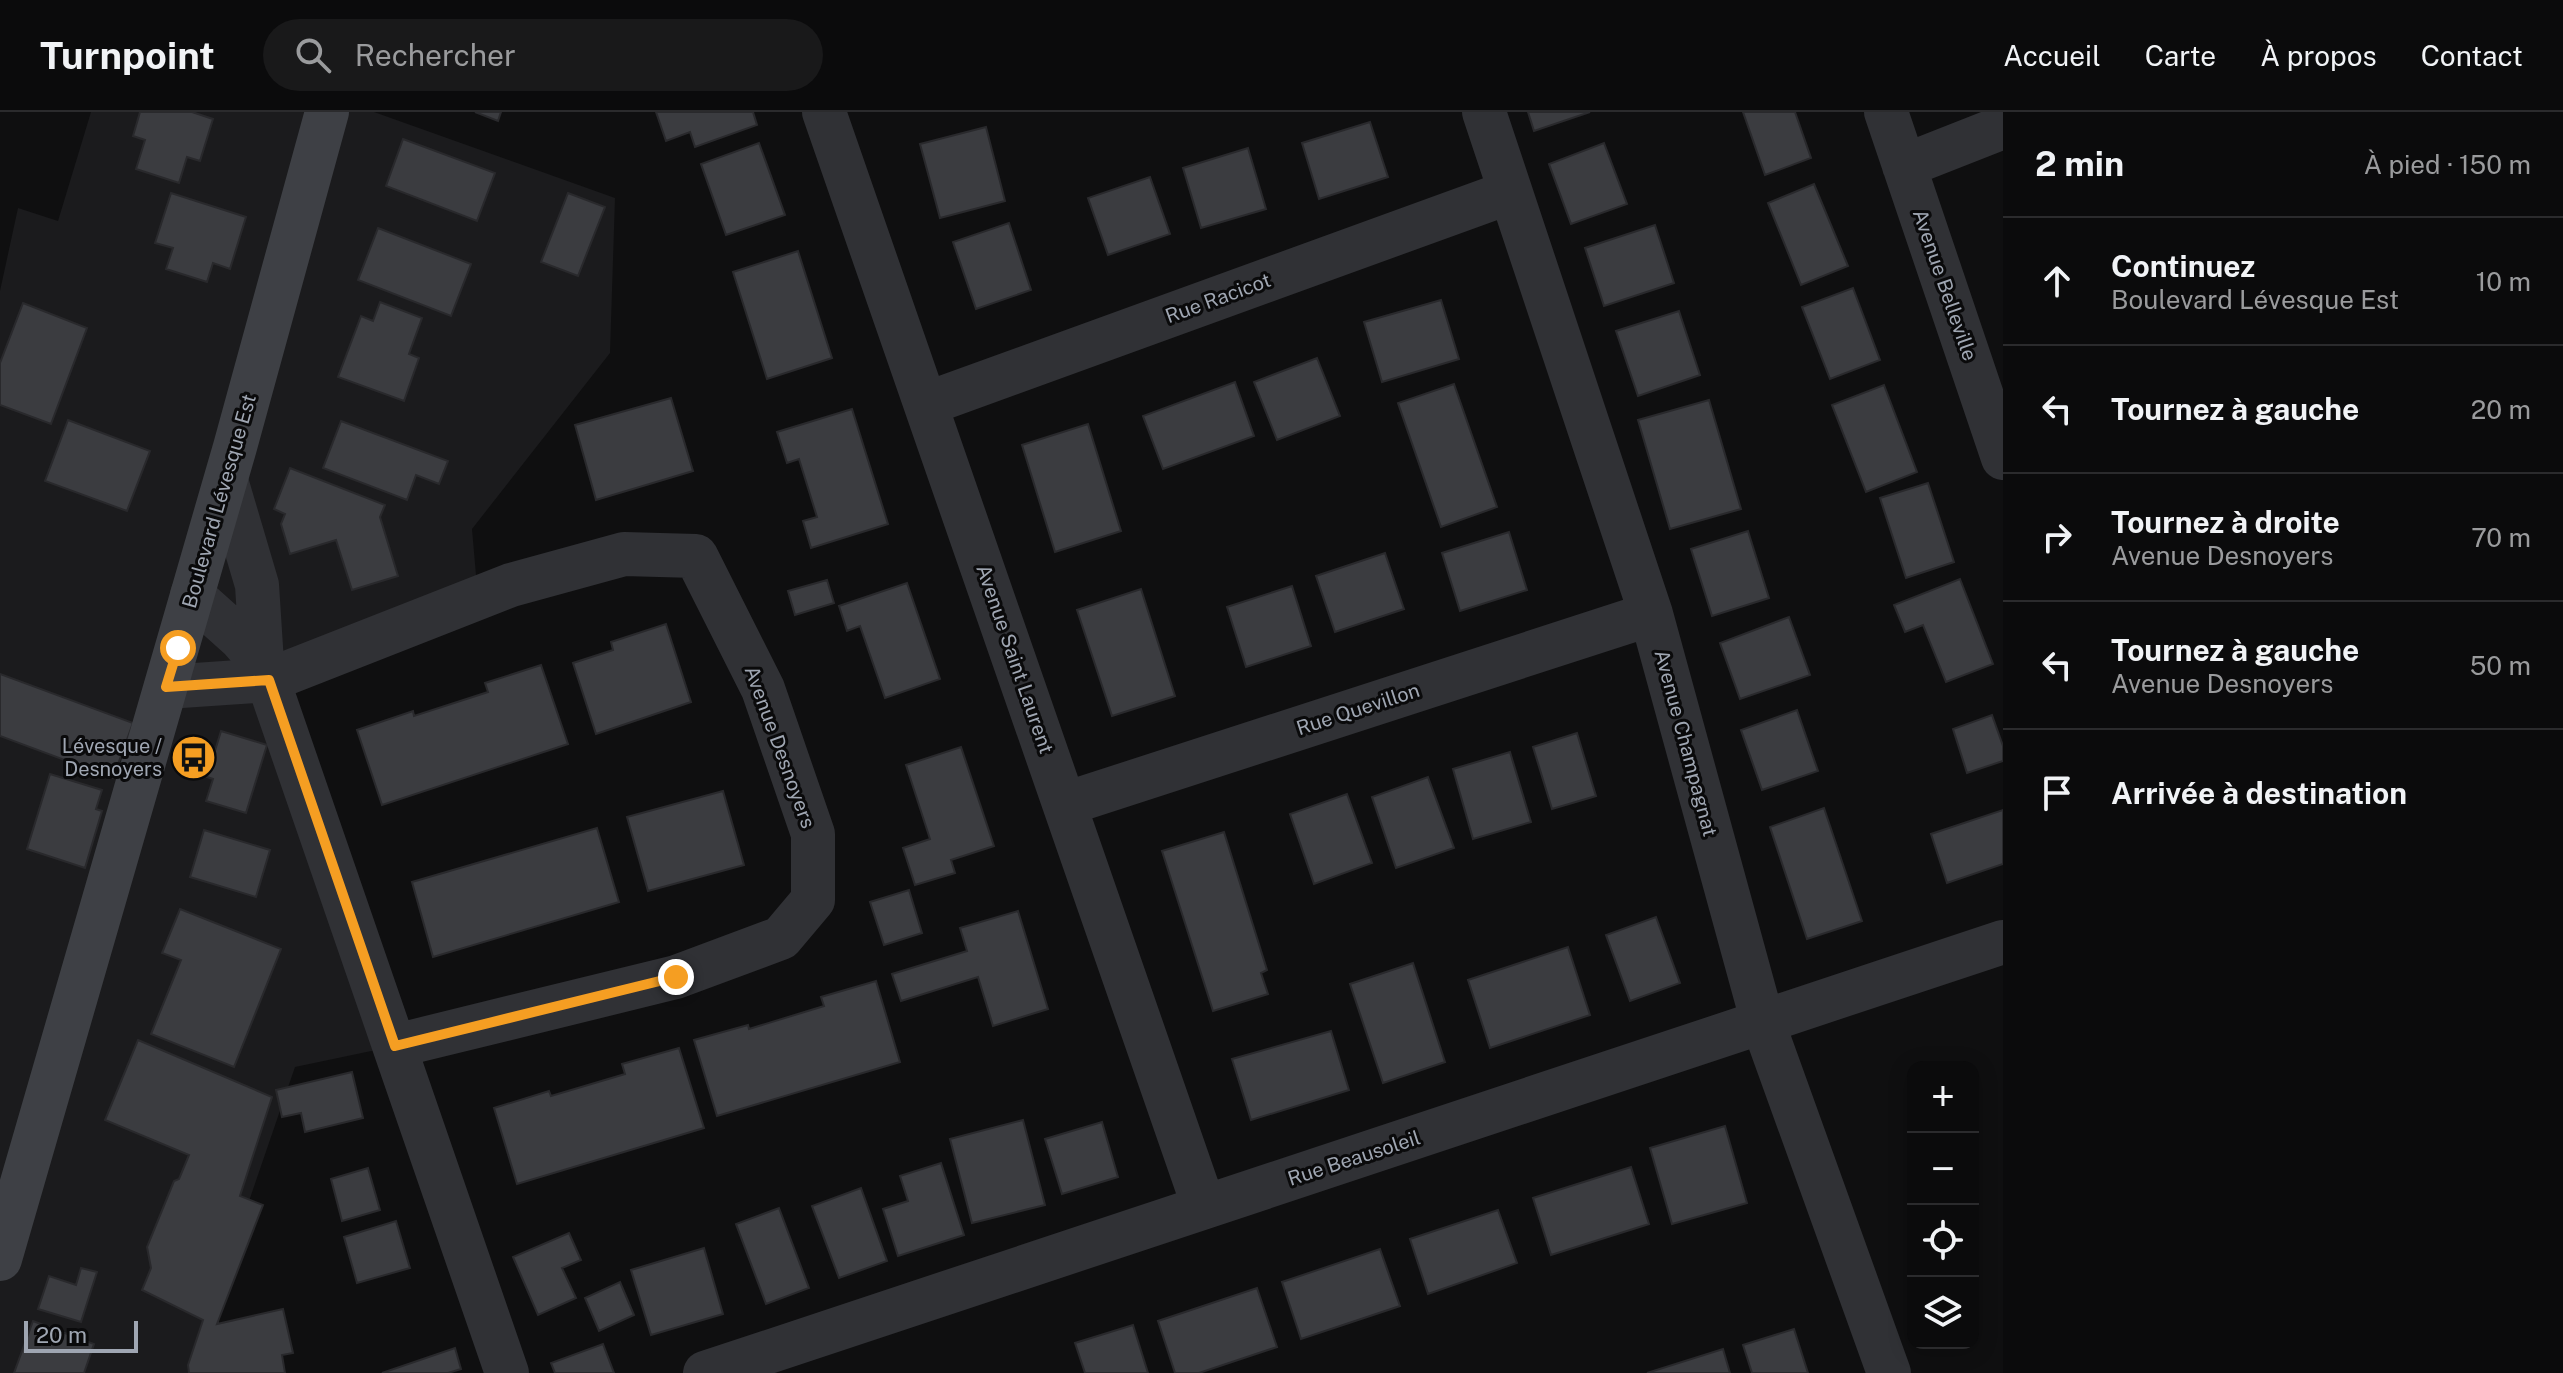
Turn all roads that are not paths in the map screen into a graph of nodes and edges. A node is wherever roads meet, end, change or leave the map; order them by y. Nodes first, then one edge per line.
1 (327, 112) edge
2 (824, 112) edge
3 (1484, 112) edge
4 (1886, 112) edge
5 (2003, 127) edge
6 (1904, 166) junction
7 (1510, 192) junction
8 (926, 404) junction
9 (2003, 458) edge
10 (226, 480) junction
11 (192, 595) junction
12 (1651, 614) junction
13 (265, 671) junction
14 (166, 687) junction
15 (1065, 804) junction
16 (2003, 942) edge
17 (1763, 1023) junction
18 (395, 1046) junction
19 (1204, 1207) junction
20 (0, 1259) edge
21 (507, 1373) edge
22 (705, 1373) edge
23 (1889, 1373) edge

1 - 10 street, Boulevard Lévesque Est
2 - 8 street, Avenue Saint Laurent
3 - 7 street, Avenue Champagnat
4 - 6 street, Avenue Belleville
5 - 6 street
6 - 9 street, Avenue Belleville
7 - 8 street, Rue Racicot
7 - 12 street, Avenue Champagnat
8 - 15 street, Avenue Saint Laurent
10 - 11 street, Boulevard Lévesque Est
10 - 13 street
11 - 13 street
11 - 14 street, Boulevard Lévesque Est
12 - 15 street, Rue Quevillon
12 - 17 street, Avenue Champagnat
13 - 14 street
13 - 18 street
13 - 18 street, Avenue Desnoyers
14 - 20 street, Boulevard Lévesque Est
15 - 19 street, Avenue Saint Laurent
16 - 17 street, Rue Beausoleil
17 - 19 street, Rue Beausoleil
17 - 23 street, Avenue Champagnat
18 - 21 street
19 - 22 street, Rue Beausoleil

